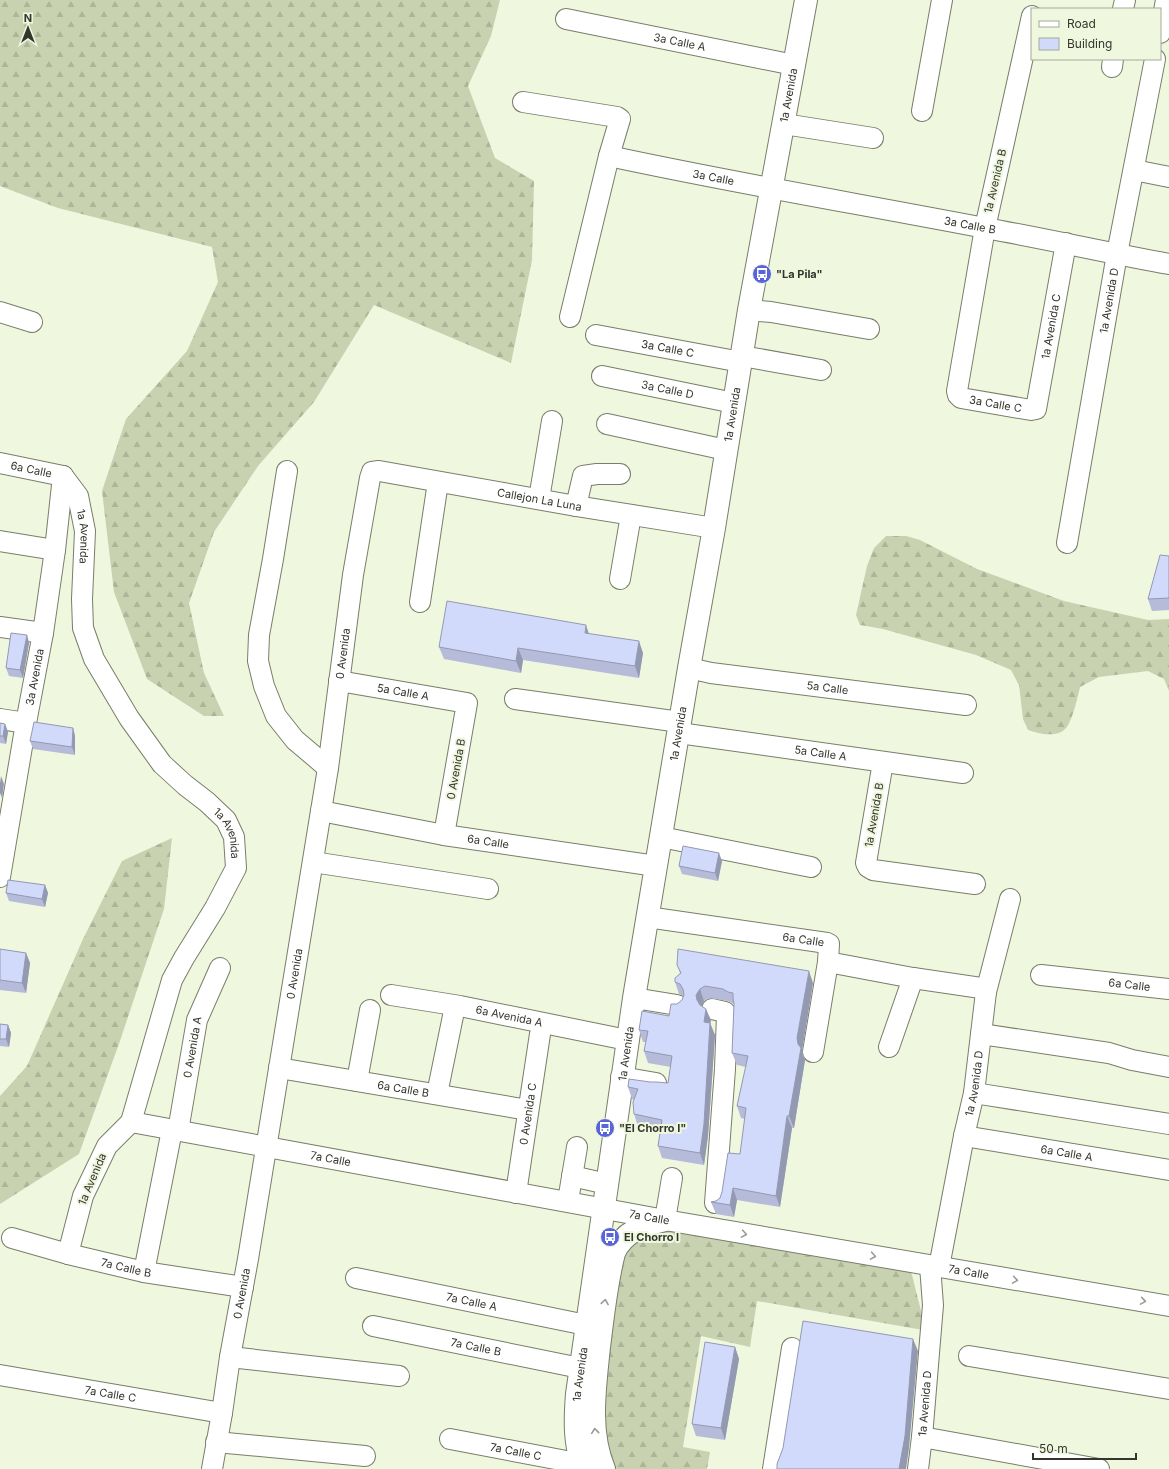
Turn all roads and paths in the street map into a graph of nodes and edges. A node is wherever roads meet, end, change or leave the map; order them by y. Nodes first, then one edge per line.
1 (806, 0) edge
2 (942, 0) edge
3 (1166, 0) edge
4 (566, 19) dead end
5 (1031, 21) edge
6 (1161, 28) edge
7 (1155, 60) edge
8 (794, 65) junction
9 (524, 102) dead end
10 (922, 111) dead end
11 (784, 124) junction
12 (873, 138) dead end
13 (609, 156) junction
14 (1135, 164) junction
15 (1169, 166) edge
16 (1169, 177) edge
17 (771, 189) junction
18 (985, 228) junction
19 (1066, 243) junction
20 (1117, 254) junction
21 (1169, 264) edge
22 (749, 310) junction
23 (0, 312) edge
24 (570, 317) dead end
25 (32, 322) dead end
26 (869, 329) dead end
27 (596, 334) dead end
28 (741, 359) junction
29 (821, 370) dead end
30 (602, 376) dead end
31 (958, 395) joint
32 (734, 403) junction
33 (1034, 410) joint
34 (552, 421) dead end
35 (606, 424) dead end
36 (726, 450) junction
37 (0, 463) edge
38 (287, 471) dead end
39 (620, 474) dead end
40 (63, 476) junction
41 (370, 478) joint
42 (438, 482) junction
43 (539, 499) junction
44 (576, 506) junction
45 (631, 515) junction
46 (714, 528) junction
47 (0, 541) edge
48 (1067, 542) dead end
49 (55, 550) junction
50 (620, 579) dead end
51 (420, 602) dead end
52 (0, 627) edge
53 (43, 633) junction
54 (689, 668) junction
55 (339, 681) junction
56 (515, 699) dead end
57 (467, 703) joint
58 (966, 705) dead end
59 (0, 719) edge
60 (26, 723) junction
61 (679, 728) junction
62 (883, 762) junction
63 (328, 768) junction
64 (963, 773) dead end
65 (321, 811) junction
66 (444, 835) junction
67 (661, 837) junction
68 (313, 862) junction
69 (656, 866) junction
70 (811, 867) dead end
71 (0, 877) edge
72 (975, 884) dead end
73 (488, 889) dead end
74 (1010, 899) dead end
75 (647, 917) junction
76 (828, 962) junction
77 (220, 968) dead end
78 (1041, 975) dead end
79 (913, 978) junction
80 (1169, 989) edge
81 (986, 992) junction
82 (391, 995) dead end
83 (634, 998) junction
84 (677, 1004) edge
85 (712, 1009) dead end
86 (370, 1010) dead end
87 (453, 1016) dead end
88 (540, 1034) dead end
89 (981, 1034) junction
90 (627, 1040) junction
91 (889, 1047) dead end
92 (813, 1052) dead end
93 (1169, 1067) edge
94 (279, 1068) junction
95 (621, 1077) junction
96 (357, 1081) junction
97 (656, 1083) edge
98 (974, 1093) junction
99 (437, 1094) junction
100 (528, 1110) junction
101 (131, 1122) junction
102 (1169, 1124) edge
103 (175, 1131) junction
104 (964, 1136) junction
105 (266, 1147) junction
106 (577, 1147) dead end
107 (1169, 1170) edge
108 (572, 1176) junction
109 (672, 1178) dead end
110 (606, 1184) junction
111 (516, 1193) junction
112 (568, 1201) junction
113 (603, 1208) junction
114 (714, 1215) junction
115 (665, 1220) junction
116 (12, 1238) dead end
117 (68, 1254) junction
118 (934, 1266) junction
119 (144, 1272) junction
120 (356, 1278) dead end
121 (243, 1288) junction
122 (1169, 1306) edge
123 (586, 1325) junction
124 (372, 1326) dead end
125 (792, 1348) dead end
126 (969, 1356) dead end
127 (230, 1357) junction
128 (580, 1368) junction
129 (0, 1375) edge
130 (399, 1376) dead end
131 (1169, 1389) edge
132 (222, 1412) junction
133 (922, 1437) junction
134 (450, 1439) dead end
135 (216, 1442) junction
136 (365, 1456) dead end
137 (552, 1464) edge
138 (583, 1466) edge
139 (212, 1469) edge
140 (604, 1469) edge
141 (773, 1469) edge
142 (918, 1469) edge
143 (1099, 1469) edge

1 - 8 main road, 1a Avenida
2 - 10 street
3 - 6 street
4 - 8 street, 3a Calle A
5 - 18 street, 1a Avenida B
7 - 14 street, 1a Avenida D
8 - 11 main road, 1a Avenida
9 - 13 street
11 - 12 street
11 - 17 main road, 1a Avenida
13 - 17 street, 3a Calle
13 - 24 street
14 - 15 street
14 - 16 street
14 - 20 street, 1a Avenida D
17 - 18 street, 3a Calle B
17 - 22 main road, 1a Avenida
18 - 19 street, 3a Calle B
18 - 31 street, 1a Avenida B
19 - 20 street, 3a Calle B
19 - 33 street, 1a Avenida C
20 - 21 street, 3a Calle B
20 - 48 street, 1a Avenida D
22 - 26 street
22 - 28 main road, 1a Avenida
23 - 25 street
27 - 28 street, 3a Calle C
28 - 29 street, 3a Calle C
28 - 32 main road, 1a Avenida
30 - 32 street, 3a Calle D
31 - 33 street, 3a Calle C
32 - 36 main road, 1a Avenida
34 - 43 street
35 - 36 street
36 - 46 main road, 1a Avenida
37 - 40 street, 6a Calle
38 - 63 street
39 - 44 street
40 - 49 street, 3a Avenida
40 - 101 street, 1a Avenida
41 - 42 street, Callejon La Luna
41 - 55 street, 0 Avenida
42 - 43 street, Callejon La Luna
42 - 51 street
43 - 44 street, Callejon La Luna
44 - 45 street, Callejon La Luna
45 - 46 street, Callejon La Luna
45 - 50 street
46 - 54 main road, 1a Avenida
47 - 49 street
49 - 53 street, 3a Avenida
52 - 53 street
53 - 60 street, 3a Avenida
54 - 58 street, 5a Calle
54 - 61 main road, 1a Avenida
55 - 57 street, 5a Calle A
55 - 63 street, 0 Avenida
56 - 61 street
57 - 66 street, 0 Avenida B
59 - 60 street
60 - 71 street, 3a Avenida
61 - 62 street, 5a Calle A
61 - 67 main road, 1a Avenida
62 - 64 street, 5a Calle A
62 - 72 street, 1a Avenida B
63 - 65 street, 0 Avenida
65 - 66 street, 6a Calle
65 - 68 street, 0 Avenida
66 - 69 street, 6a Calle
67 - 69 main road, 1a Avenida
67 - 70 street
68 - 73 street
68 - 94 street, 0 Avenida
69 - 75 main road, 1a Avenida
74 - 81 street, 1a Avenida D
75 - 76 street, 6a Calle
75 - 83 main road, 1a Avenida
76 - 79 street, 6a Calle
76 - 92 street
77 - 103 street, 0 Avenida A
78 - 80 street, 6a Calle
79 - 81 street, 6a Calle
79 - 91 street
81 - 89 street, 1a Avenida D
82 - 90 street, 6a Avenida A
83 - 84 street
83 - 90 main road, 1a Avenida
85 - 114 street
86 - 96 street
87 - 99 street
88 - 100 street, 0 Avenida C
89 - 93 street
89 - 98 street, 1a Avenida D
90 - 95 main road, 1a Avenida
94 - 96 street, 6a Calle B
94 - 105 street, 0 Avenida
95 - 97 street
95 - 110 main road, 1a Avenida
96 - 99 street, 6a Calle B
98 - 102 street
98 - 104 street, 1a Avenida D
99 - 100 street, 6a Calle B
100 - 111 street, 0 Avenida C
101 - 103 street, 7a Calle
101 - 117 street, 1a Avenida
103 - 105 street, 7a Calle
103 - 119 street, 0 Avenida A
104 - 107 street, 6a Calle A
104 - 118 street, 1a Avenida D
105 - 111 street, 7a Calle
105 - 121 street, 0 Avenida
106 - 108 street
108 - 110 street
108 - 112 street
109 - 115 street
110 - 113 main road, 1a Avenida
111 - 112 street, 7a Calle
112 - 113 street, 7a Calle
113 - 115 street, 7a Calle
113 - 123 main road, 1a Avenida
114 - 115 street, 7a Calle
114 -> 118 street, 7a Calle
140 -> 115 main road
116 - 117 street, 7a Calle B
117 - 119 street, 7a Calle B
118 -> 122 street, 7a Calle
118 - 133 street, 1a Avenida D
119 - 121 street, 7a Calle B
120 - 123 street, 7a Calle A
121 - 127 street, 0 Avenida
123 - 128 main road, 1a Avenida
124 - 128 street, 7a Calle B
125 - 141 street
126 - 131 street
127 - 130 street
127 - 132 street, 0 Avenida
128 - 138 main road, 1a Avenida
129 - 132 street, 7a Calle C
132 - 135 street, 0 Avenida
133 - 142 street, 1a Avenida D
133 - 143 street
134 - 137 street, 7a Calle C
135 - 136 street
135 - 139 street, 0 Avenida
137 - 138 street, 7a Calle C

